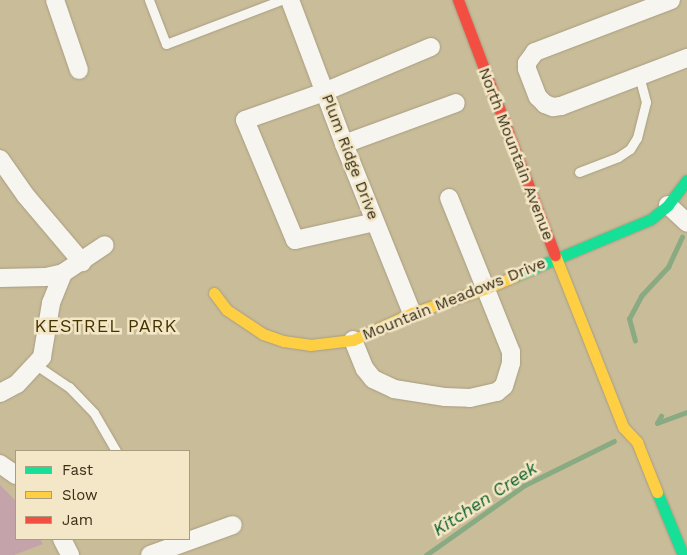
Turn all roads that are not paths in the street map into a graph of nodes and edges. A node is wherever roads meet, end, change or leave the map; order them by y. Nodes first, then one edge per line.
1 (55, 0) edge
2 (149, 0) edge
3 (281, 0) edge
4 (290, 0) edge
5 (458, 0) edge
6 (671, 0) edge
7 (431, 47) dead end
8 (687, 58) edge
9 (78, 70) dead end
10 (640, 76) junction
11 (324, 92) junction
12 (456, 102) dead end
13 (344, 144) junction
14 (0, 159) edge
15 (579, 172) dead end
16 (687, 180) edge
17 (449, 198) dead end
18 (668, 206) junction
19 (375, 222) junction
20 (687, 223) edge
21 (105, 245) dead end
22 (556, 257) junction
23 (82, 262) junction
24 (63, 273) junction
25 (0, 278) edge
26 (487, 288) junction
27 (214, 293) dead end
28 (412, 313) junction
29 (354, 340) junction
30 (36, 365) junction
31 (0, 394) edge
32 (637, 422) dead end
33 (637, 442) junction
34 (115, 450) edge
35 (0, 464) edge
36 (15, 474) edge
37 (233, 525) dead end
38 (190, 539) edge
39 (62, 540) edge
40 (187, 540) edge
41 (156, 550) edge
42 (684, 552) edge
43 (70, 555) edge

1 - 9 street
2 - 3 lane
4 - 11 street, Plum Ridge Drive
5 - 22 street, North Mountain Avenue
6 - 10 street
7 - 11 street
8 - 10 street
10 - 15 lane
11 - 13 street, Plum Ridge Drive
11 - 19 street
12 - 13 street
13 - 19 street, Plum Ridge Drive
14 - 23 street
16 - 18 street, Mountain Meadows Drive
17 - 26 street
18 - 20 street
18 - 22 street, Mountain Meadows Drive
19 - 28 street, Plum Ridge Drive
21 - 23 street
22 - 26 street, Mountain Meadows Drive
22 - 33 street, North Mountain Avenue
23 - 24 street
24 - 25 street
24 - 30 street
26 - 28 street, Mountain Meadows Drive
26 - 29 street
27 - 29 street, Mountain Meadows Drive
28 - 29 street, Mountain Meadows Drive
30 - 31 street
30 - 34 lane
32 - 33 street, North Mountain Avenue
33 - 42 street, North Mountain Avenue
35 - 36 street
37 - 38 street
39 - 43 street
40 - 41 street

